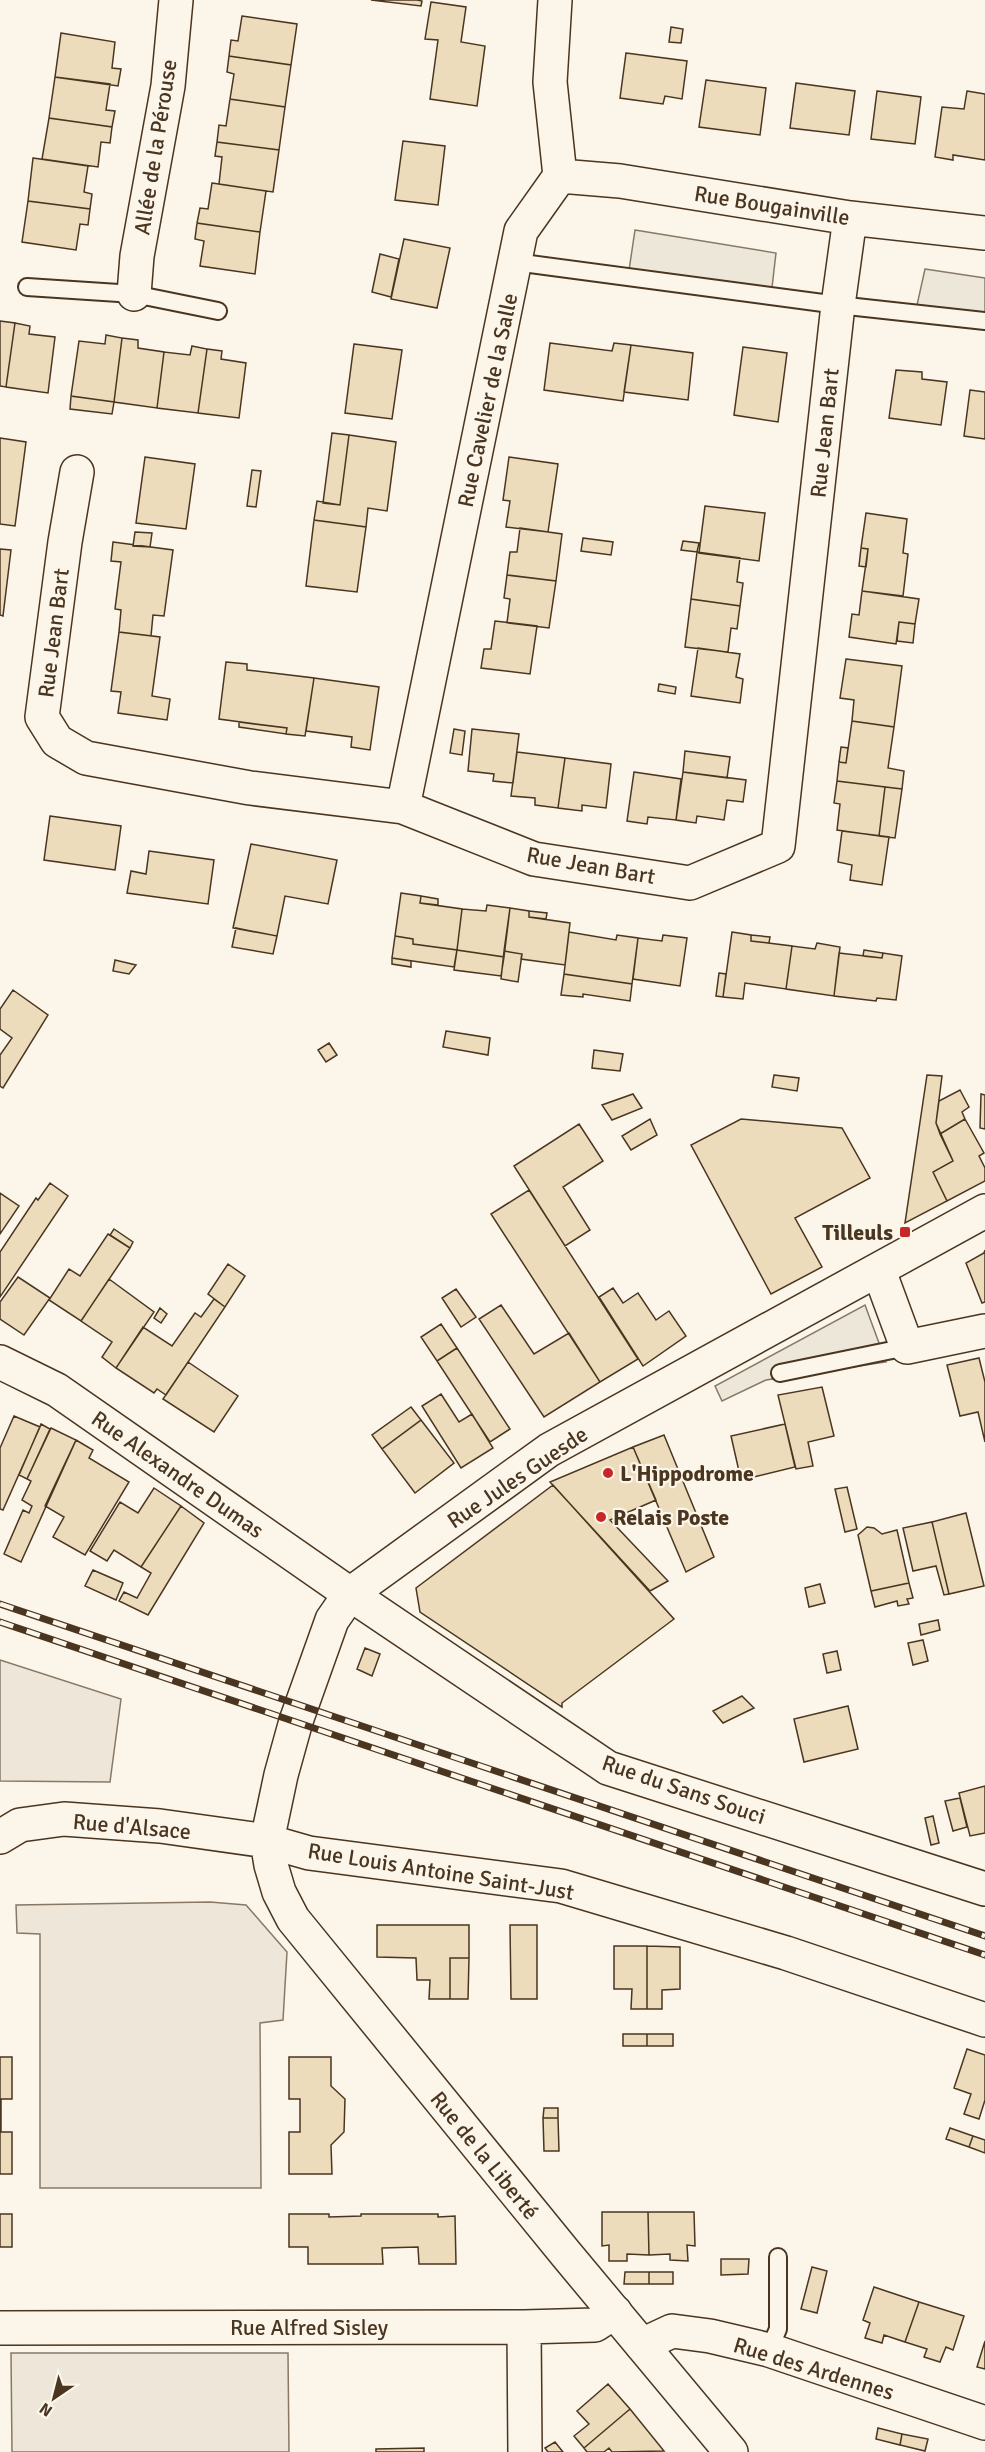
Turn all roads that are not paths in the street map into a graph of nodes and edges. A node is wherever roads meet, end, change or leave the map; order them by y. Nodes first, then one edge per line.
1 (176, 0) edge
2 (555, 0) edge
3 (560, 176) junction
4 (850, 218) junction
5 (985, 232) edge
6 (515, 262) junction
7 (27, 287) dead end
8 (134, 294) junction
9 (837, 305) junction
10 (218, 311) dead end
11 (985, 321) edge
12 (77, 472) dead end
13 (403, 807) junction
14 (985, 1211) edge
15 (879, 1271) junction
16 (985, 1330) edge
17 (907, 1347) junction
18 (0, 1362) edge
19 (780, 1373) dead end
20 (350, 1594) junction
21 (0, 1837) edge
22 (267, 1841) junction
23 (985, 1888) edge
24 (985, 2020) edge
25 (778, 2257) dead end
26 (615, 2312) junction
27 (524, 2327) junction
28 (0, 2328) edge
29 (642, 2345) junction
30 (769, 2350) junction
31 (985, 2423) edge
32 (525, 2452) edge
33 (731, 2452) edge

1 - 8 street, Allée de la Pérouse
2 - 3 street
3 - 4 street, Rue Bougainville
3 - 6 street, Rue Cavelier de la Salle
4 - 5 street, Rue Bougainville
4 - 9 street, Rue Jean Bart
6 - 9 lane
6 - 13 street, Rue Cavelier de la Salle
7 - 8 lane
8 - 10 lane
9 - 11 lane
9 - 13 street, Rue Jean Bart
12 - 13 street, Rue Jean Bart
14 - 15 street, Rue Jules Guesde
15 - 17 street
15 - 20 street, Rue Jules Guesde
16 - 17 street
17 - 19 lane
18 - 20 street, Rue Alexandre Dumas
20 - 22 street, Rue Jules Guesde
20 - 23 street, Rue du Sans Souci
21 - 22 street, Rue d'Alsace
22 - 24 street, Rue Louis Antoine Saint-Just
22 - 26 street, Rue de la Liberté
25 - 30 lane
26 - 27 street, Rue Alfred Sisley
26 - 29 street, Rue de la Liberté
27 - 28 street, Rue Alfred Sisley
27 - 32 street
29 - 30 street, Rue des Ardennes
29 - 33 street, Rue de la Liberté
30 - 31 street, Rue des Ardennes

